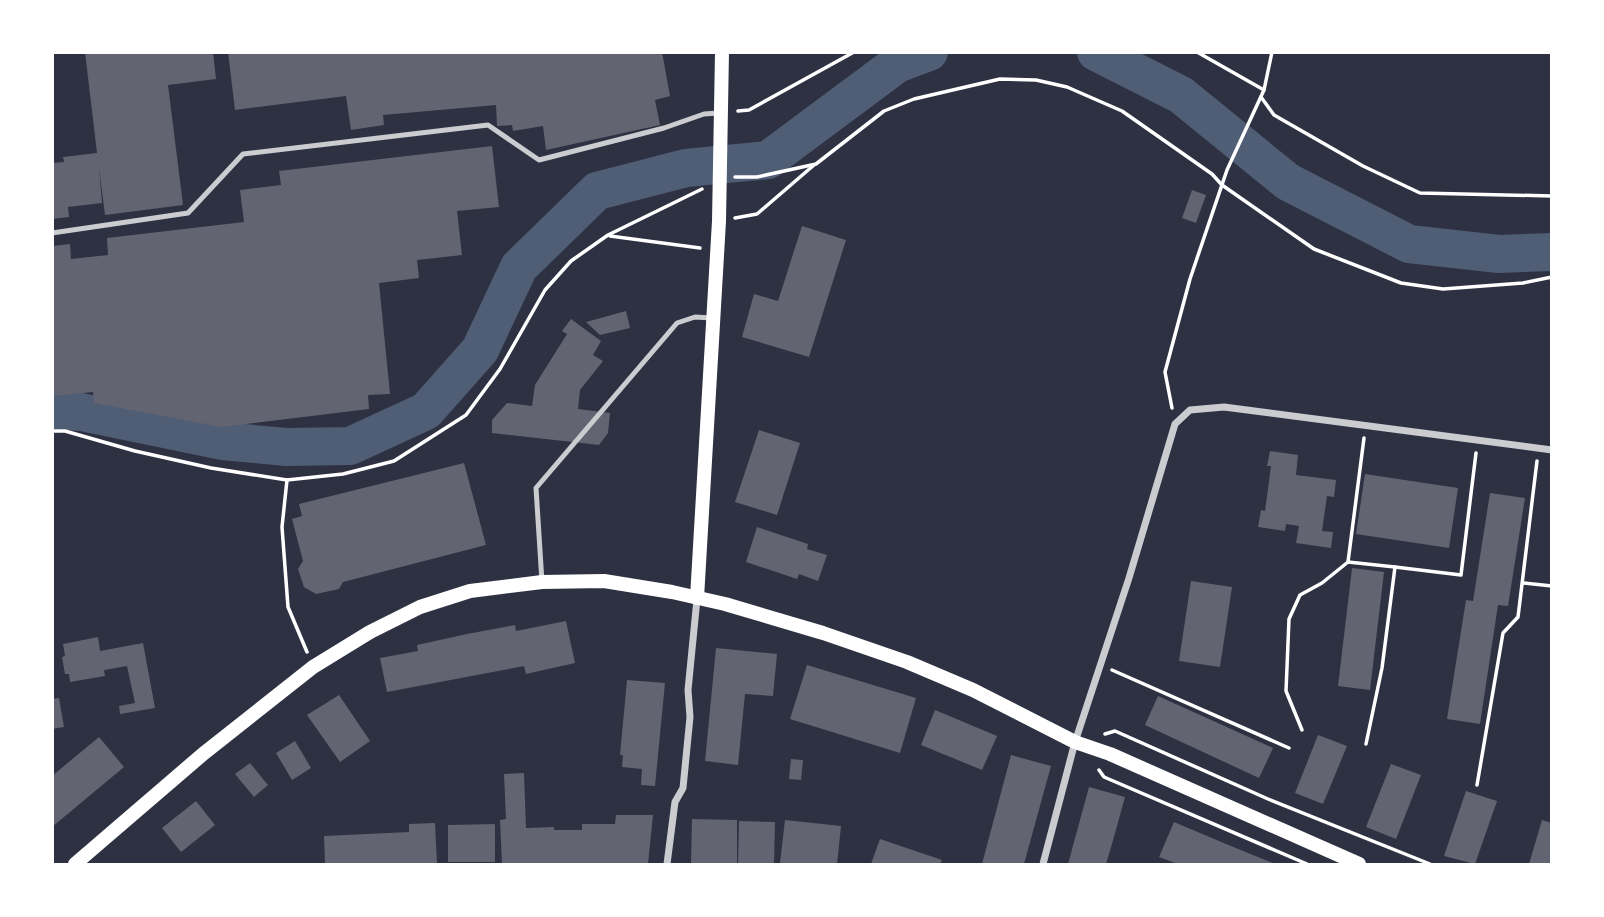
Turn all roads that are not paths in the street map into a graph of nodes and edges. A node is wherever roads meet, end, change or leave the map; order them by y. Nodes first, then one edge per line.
1 (722, 52) edge
2 (721, 113) junction
3 (52, 233) edge
4 (713, 318) junction
5 (1552, 450) edge
6 (542, 582) junction
7 (697, 598) junction
8 (1075, 742) junction
9 (82, 863) edge
10 (667, 864) edge
11 (1043, 864) edge
12 (1359, 864) edge

1 - 2 main road
2 - 3 lane
2 - 4 main road
4 - 6 lane
4 - 7 main road
5 - 8 street
6 - 7 main road
6 - 9 main road
7 - 8 main road
7 - 10 street
8 - 11 street
8 - 12 main road

